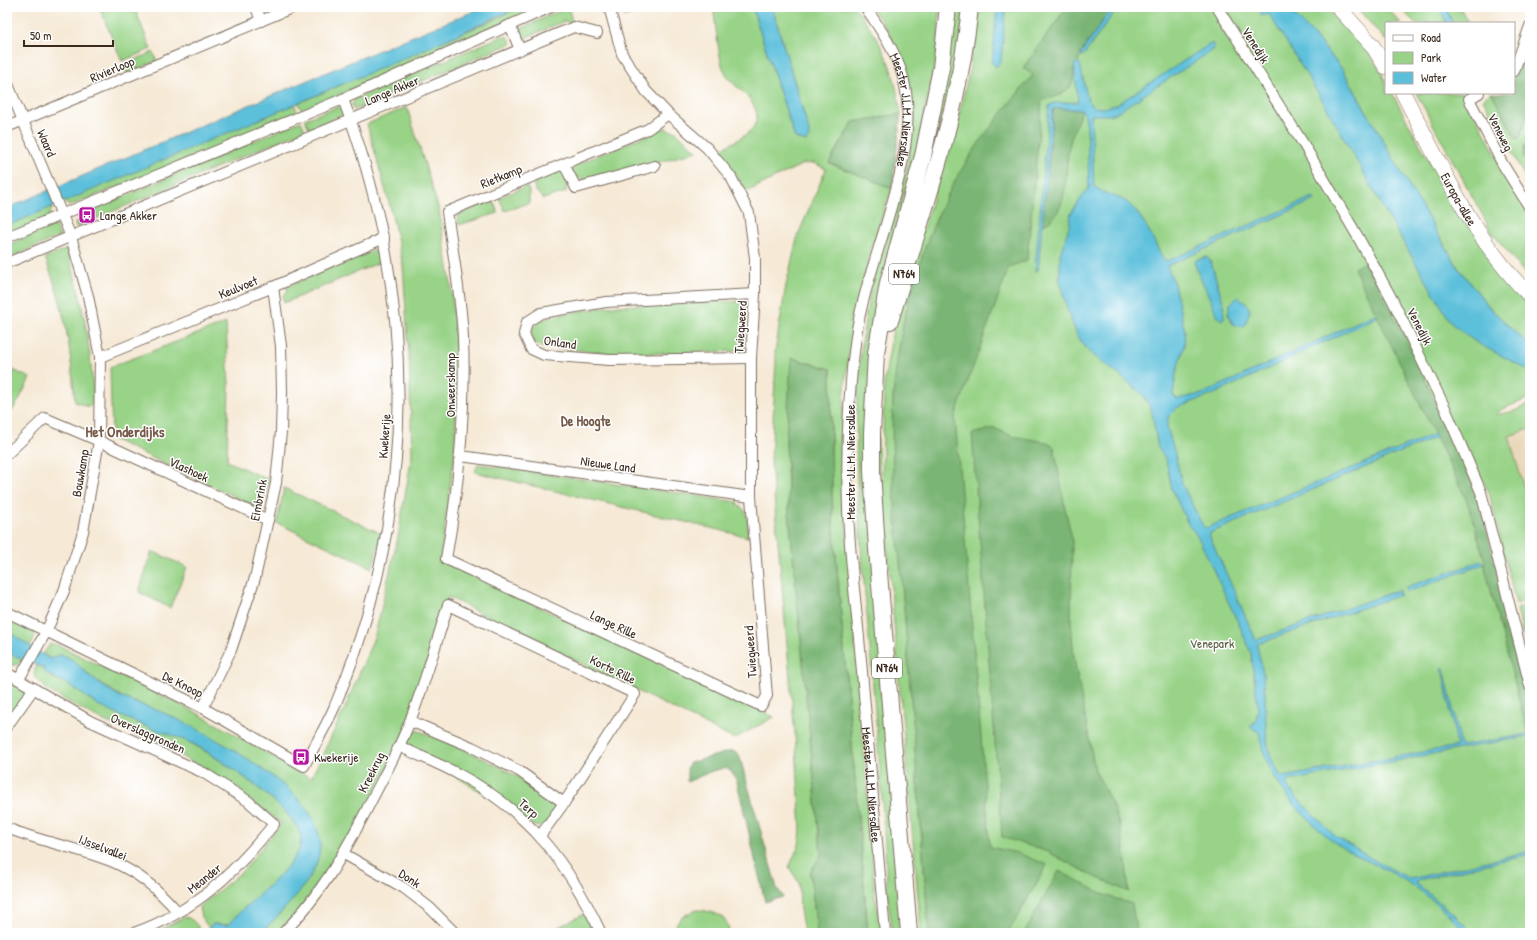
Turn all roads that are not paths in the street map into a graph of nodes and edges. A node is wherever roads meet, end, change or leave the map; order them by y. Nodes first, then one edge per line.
1 (256, 7) edge
2 (294, 7) edge
3 (551, 7) edge
4 (609, 7) edge
5 (865, 7) edge
6 (948, 7) edge
7 (970, 7) edge
8 (1217, 7) edge
9 (1338, 7) edge
10 (1348, 7) edge
11 (261, 21) junction
12 (510, 25) junction
13 (1530, 26) edge
14 (597, 33) dead end
15 (520, 50) junction
16 (1385, 52) edge
17 (1385, 65) edge
18 (1515, 68) edge
19 (7, 82) edge
20 (1404, 94) edge
21 (1411, 94) edge
22 (1477, 94) edge
23 (343, 99) junction
24 (668, 114) junction
25 (23, 120) junction
26 (351, 121) junction
27 (7, 127) edge
28 (564, 164) junction
29 (655, 166) dead end
30 (1530, 208) edge
31 (447, 212) joint
32 (62, 214) junction
33 (71, 237) junction
34 (7, 238) edge
35 (384, 238) junction
36 (7, 263) edge
37 (273, 287) junction
38 (1530, 288) edge
39 (755, 294) junction
40 (1530, 296) edge
41 (100, 357) junction
42 (751, 358) junction
43 (874, 402) junction
44 (99, 441) junction
45 (7, 454) edge
46 (461, 456) junction
47 (751, 497) junction
48 (268, 520) junction
49 (446, 559) joint
50 (448, 605) joint
51 (7, 612) edge
52 (46, 632) junction
53 (7, 673) edge
54 (19, 679) junction
55 (1530, 686) edge
56 (34, 688) junction
57 (767, 696) joint
58 (203, 708) junction
59 (410, 721) junction
60 (7, 726) edge
61 (399, 746) junction
62 (304, 766) joint
63 (564, 803) junction
64 (274, 824) joint
65 (7, 828) edge
66 (540, 836) junction
67 (344, 854) junction
68 (178, 912) junction
69 (134, 933) edge
70 (283, 933) edge
71 (455, 933) edge
72 (600, 933) edge
73 (885, 933) edge
74 (909, 933) edge

1 - 11 street
2 - 11 street, Rivierloop
3 - 12 street, Lange Akker
4 - 24 street, Twiegweerd
5 - 73 street, Meester J.L.M. Niersallee
6 - 43 main road, Meester J.L.M. Niersallee / N764
7 - 43 main road, Meester J.L.M. Niersallee / N764
8 - 55 street, Venedijk
9 - 17 main road
10 - 16 main road
11 - 25 street, Rivierloop
12 - 15 street
12 - 23 street, Lange Akker
13 - 18 street
14 - 15 street, Lange Akker
15 - 26 street, Lange Akker
19 - 25 street, Waard
20 - 40 main road, Europa-allee
21 - 38 main road, Europa-allee
22 - 30 street, Veneweg
23 - 26 street, Kwekerije
23 - 32 street, Lange Akker
24 - 28 street, Rietkamp
24 - 39 street, Twiegweerd
25 - 27 street, Rivierloop
25 - 32 street, Waard
26 - 33 street, Lange Akker
26 - 35 street, Kwekerije
28 - 29 street
28 - 31 street, Rietkamp
31 - 46 street, Onweerskamp
32 - 33 street, Bouwkamp
32 - 34 street, Lange Akker
33 - 36 street, Lange Akker
33 - 41 street, Bouwkamp
35 - 37 street, Keulvoet
35 - 62 street, Kwekerije
37 - 41 street, Keulvoet
37 - 48 street, Eimbrink
39 - 42 street, Twiegweerd
39 - 42 street, Onland
41 - 44 street, Bouwkamp
42 - 47 street, Twiegweerd
43 - 74 main road, Meester J.L.M. Niersallee / N764
44 - 45 street, Vlashoek
44 - 48 street, Vlashoek
44 - 52 street, Bouwkamp
46 - 47 street, Nieuwe Land
46 - 49 street, Onweerskamp
47 - 57 street, Twiegweerd
48 - 58 street, Eimbrink
49 - 57 street, Lange Rille
50 - 59 street, Kreekrug
50 - 63 street, Korte Rille
51 - 52 street, De Knoop
52 - 54 street, Bouwkamp
52 - 58 street, De Knoop
53 - 54 street, Overslaggronden
54 - 56 street, Overslaggronden
56 - 60 street
56 - 64 street, Overslaggronden
58 - 62 street, De Knoop
59 - 61 street, Kreekrug
59 - 63 street, Terp
61 - 66 street, Terp
61 - 67 street, Kreekrug
63 - 66 street, Korte Rille
64 - 68 street, Meander
65 - 68 street, IJsselvallei
66 - 72 street, Terp
67 - 70 street, Kreekrug
67 - 71 street, Donk
68 - 69 street, Meander

